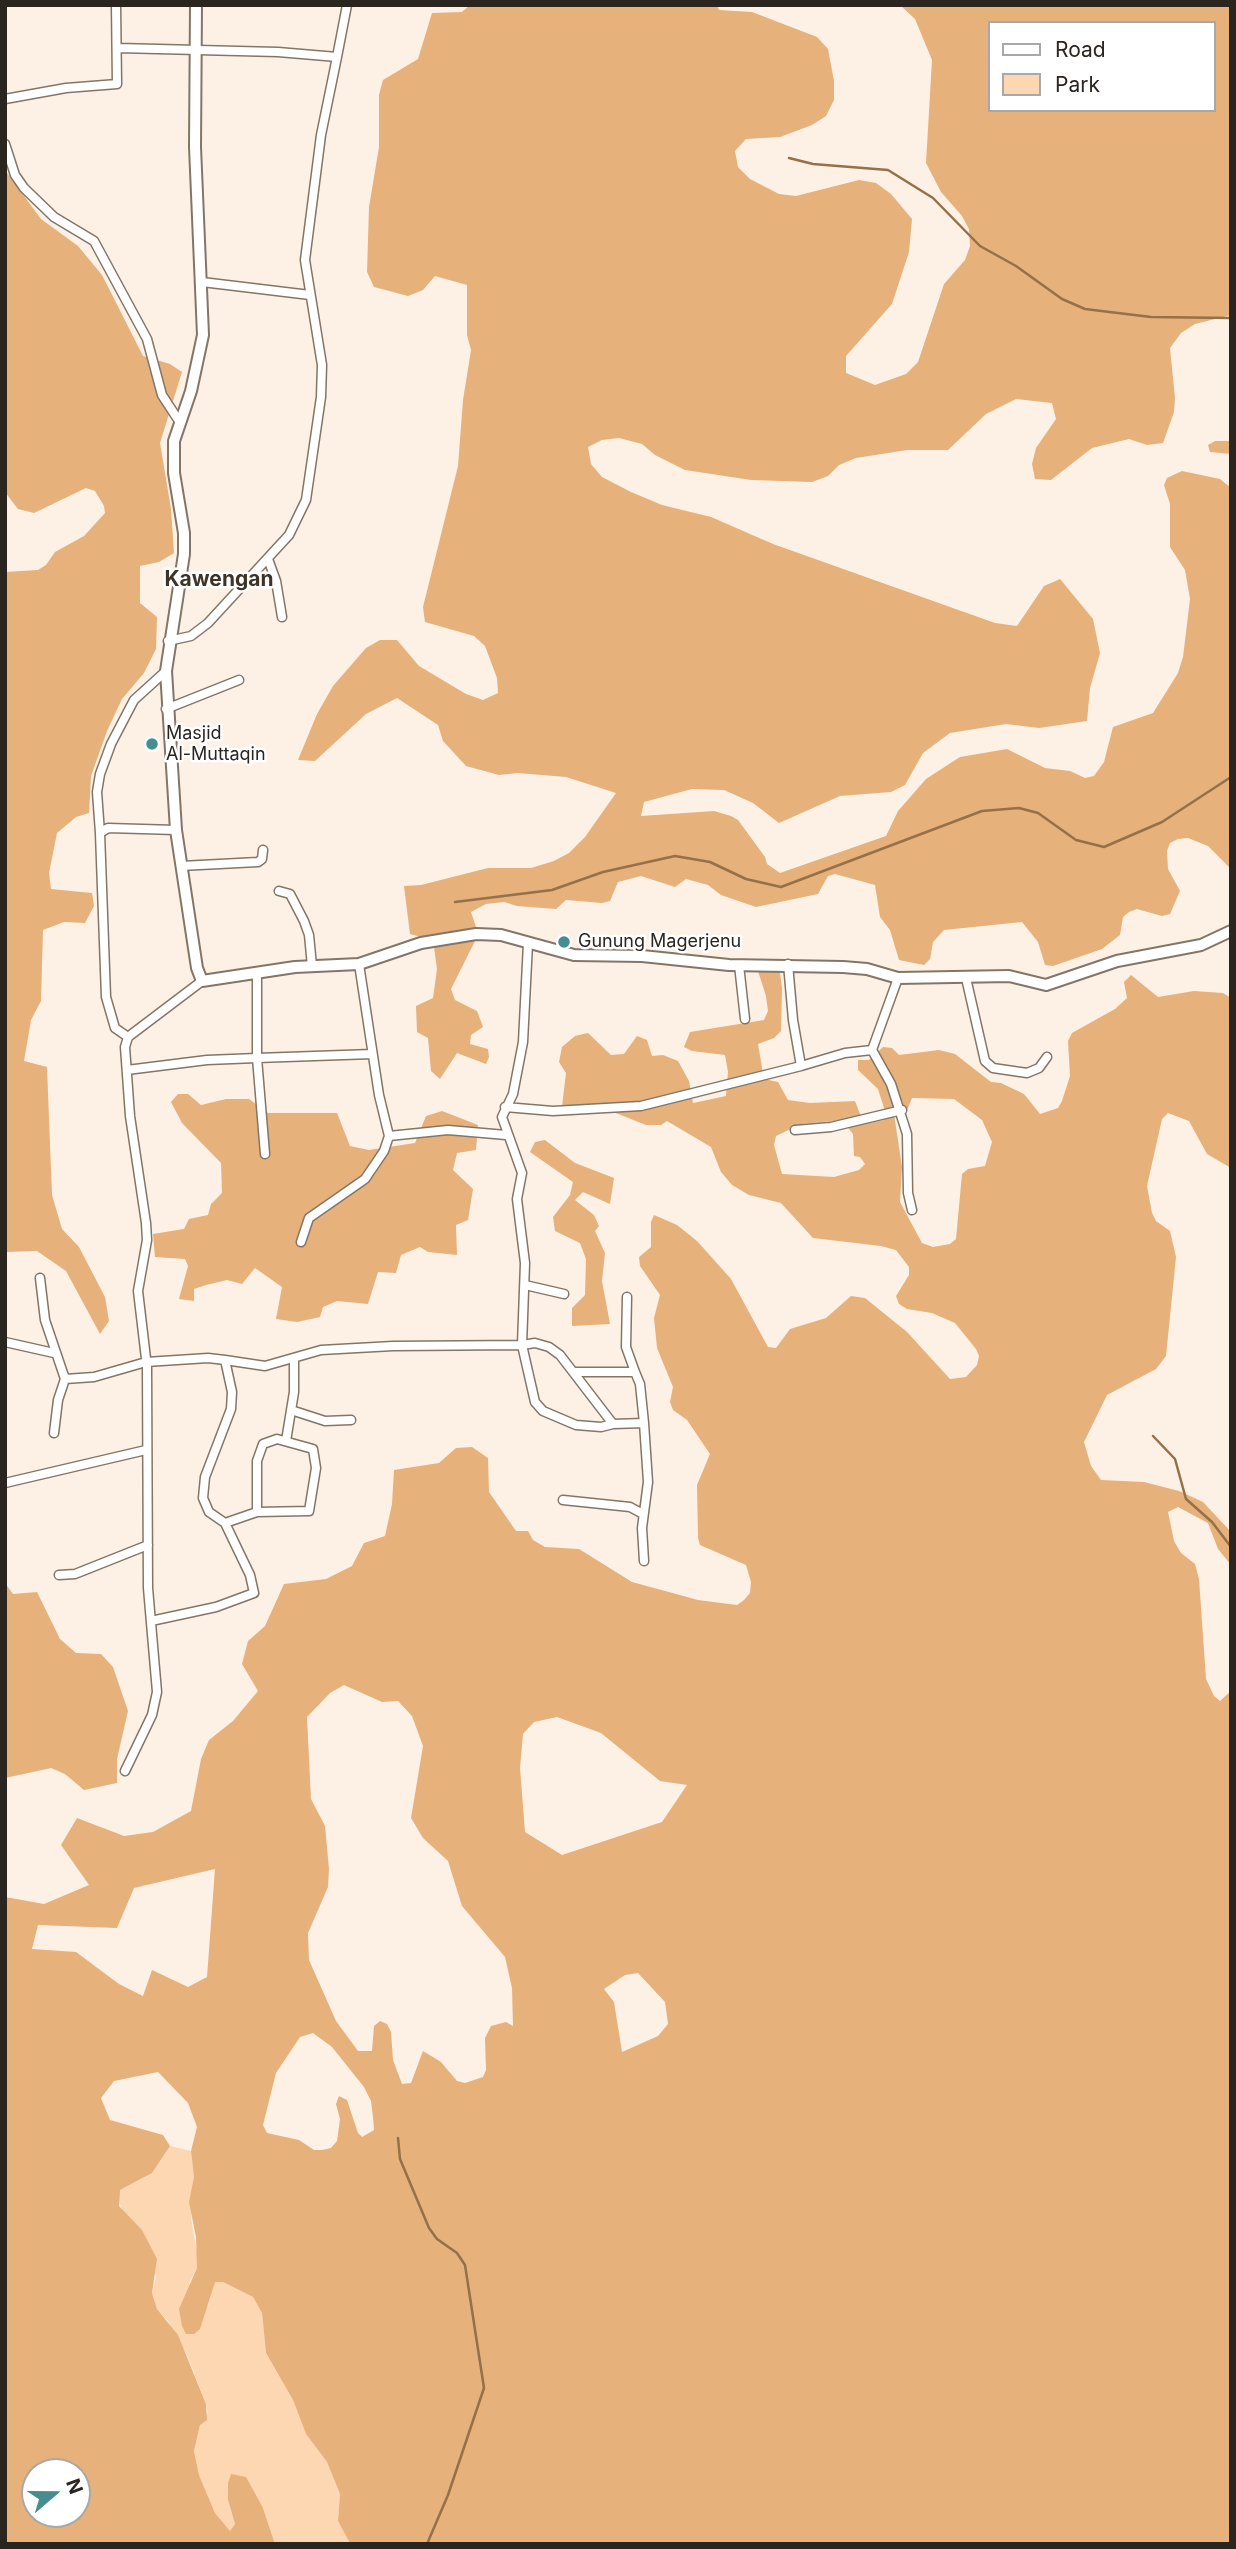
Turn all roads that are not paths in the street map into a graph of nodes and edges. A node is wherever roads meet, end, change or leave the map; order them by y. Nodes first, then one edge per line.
1 (116, 5) edge
2 (196, 5) edge
3 (346, 5) edge
4 (118, 47) junction
5 (197, 50) junction
6 (337, 57) junction
7 (5, 99) edge
8 (5, 144) edge
9 (202, 282) junction
10 (310, 295) junction
11 (179, 421) junction
12 (268, 559) junction
13 (282, 617) dead end
14 (168, 640) junction
15 (166, 671) junction
16 (239, 680) dead end
17 (166, 709) junction
18 (176, 830) junction
19 (100, 833) junction
20 (263, 850) dead end
21 (181, 866) junction
22 (279, 891) dead end
23 (1231, 931) edge
24 (528, 943) junction
25 (359, 964) junction
26 (788, 964) junction
27 (739, 965) junction
28 (312, 966) junction
29 (257, 973) junction
30 (898, 978) junction
31 (966, 978) junction
32 (202, 981) junction
33 (745, 1019) dead end
34 (128, 1037) junction
35 (872, 1050) junction
36 (372, 1054) junction
37 (1047, 1057) dead end
38 (257, 1058) junction
39 (801, 1066) junction
40 (127, 1070) junction
41 (505, 1107) junction
42 (902, 1110) junction
43 (795, 1130) dead end
44 (506, 1135) junction
45 (389, 1136) junction
46 (265, 1154) dead end
47 (912, 1210) dead end
48 (301, 1242) dead end
49 (40, 1278) dead end
50 (525, 1285) junction
51 (564, 1294) dead end
52 (627, 1297) dead end
53 (5, 1342) edge
54 (522, 1345) junction
55 (54, 1353) junction
56 (294, 1359) junction
57 (225, 1360) junction
58 (146, 1362) junction
59 (575, 1372) junction
60 (635, 1372) junction
61 (65, 1379) junction
62 (291, 1410) junction
63 (351, 1420) dead end
64 (644, 1423) junction
65 (613, 1424) junction
66 (54, 1433) dead end
67 (286, 1441) junction
68 (145, 1450) junction
69 (5, 1483) edge
70 (563, 1500) dead end
71 (257, 1512) junction
72 (643, 1514) junction
73 (225, 1523) junction
74 (148, 1545) junction
75 (645, 1561) dead end
76 (59, 1575) dead end
77 (151, 1621) junction
78 (125, 1770) dead end

1 - 4 street
2 - 5 main road
3 - 6 street
4 - 5 street
4 - 7 street
5 - 6 street
5 - 9 main road
6 - 10 street
8 - 11 street
9 - 10 street
9 - 11 main road
10 - 12 street
11 - 14 main road
12 - 13 street
12 - 14 street
14 - 15 main road
15 - 17 main road
15 - 19 street
16 - 17 street
17 - 18 main road
18 - 19 street
18 - 21 main road
19 - 34 street
20 - 21 street
21 - 32 main road
22 - 28 street
23 - 31 main road
24 - 25 main road
24 - 27 main road
24 - 41 street
25 - 28 main road
25 - 36 street
26 - 27 main road
26 - 30 main road
26 - 39 street
27 - 33 street
28 - 29 main road
29 - 32 main road
29 - 38 street
30 - 31 main road
30 - 35 street
31 - 37 street
32 - 34 street
34 - 40 street
35 - 39 street
35 - 42 street
36 - 38 street
36 - 45 street
38 - 40 street
38 - 46 street
39 - 41 street
40 - 58 street
41 - 44 street
42 - 43 street
42 - 47 street
44 - 45 street
44 - 50 street
45 - 48 street
49 - 55 street
50 - 51 street
50 - 54 street
52 - 60 street
53 - 55 street
54 - 56 street
54 - 59 street
54 - 65 street
55 - 61 street
56 - 57 street
56 - 62 street
57 - 58 street
57 - 73 street
58 - 61 street
58 - 68 street
59 - 60 street
59 - 65 street
60 - 64 street
61 - 66 street
62 - 63 street
62 - 67 street
64 - 65 street
64 - 72 street
67 - 71 street
67 - 71 street
68 - 69 street
68 - 74 street
70 - 72 street
71 - 73 street
72 - 75 street
73 - 77 street
74 - 76 street
74 - 77 street
77 - 78 street

